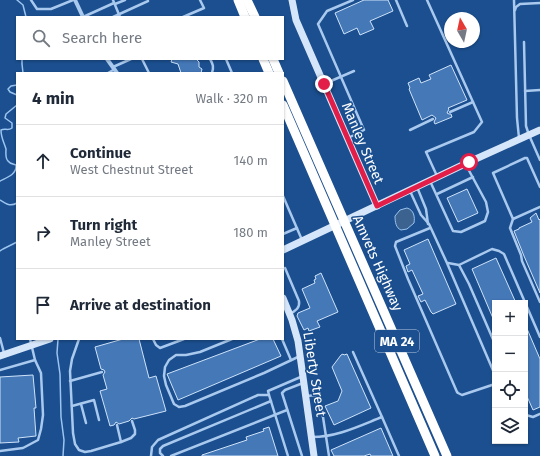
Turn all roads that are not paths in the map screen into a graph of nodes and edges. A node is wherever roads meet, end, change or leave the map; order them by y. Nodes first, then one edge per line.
1 (31, 0) edge
2 (74, 0) edge
3 (125, 0) edge
4 (147, 0) edge
5 (200, 0) edge
6 (238, 0) edge
7 (247, 0) edge
8 (292, 0) edge
9 (353, 0) edge
10 (396, 0) edge
11 (426, 0) edge
12 (514, 0) edge
13 (114, 2) edge
14 (540, 3) edge
15 (514, 12) junction
16 (82, 16) edge
17 (85, 16) edge
18 (119, 16) edge
19 (185, 16) edge
20 (245, 16) edge
21 (255, 16) edge
22 (407, 26) dead end
23 (524, 42) dead end
24 (108, 60) edge
25 (130, 60) edge
26 (142, 60) edge
27 (211, 60) edge
28 (226, 60) edge
29 (263, 60) edge
30 (273, 60) edge
31 (115, 70) edge
32 (354, 71) dead end
33 (148, 72) edge
34 (212, 72) edge
35 (232, 72) edge
36 (269, 72) edge
37 (279, 72) edge
38 (341, 77) junction
39 (284, 83) edge
40 (324, 84) junction
41 (525, 90) junction
42 (540, 90) edge
43 (473, 102) junction
44 (284, 107) edge
45 (450, 112) dead end
46 (433, 119) dead end
47 (410, 130) dead end
48 (540, 130) edge
49 (529, 134) junction
50 (347, 138) junction
51 (519, 139) junction
52 (540, 160) edge
53 (466, 163) junction
54 (473, 177) junction
55 (434, 179) junction
56 (417, 187) junction
57 (540, 188) edge
58 (409, 191) junction
59 (436, 194) junction
60 (284, 198) edge
61 (377, 206) junction
62 (540, 206) edge
63 (513, 219) junction
64 (428, 224) junction
65 (297, 228) junction
66 (430, 228) junction
67 (284, 234) edge
68 (302, 241) junction
69 (284, 250) edge
70 (447, 263) junction
71 (459, 265) junction
72 (285, 268) dead end
73 (284, 302) edge
74 (540, 302) edge
75 (287, 313) edge
76 (492, 337) edge
77 (540, 337) edge
78 (0, 338) edge
79 (44, 340) edge
80 (79, 340) edge
81 (153, 340) edge
82 (181, 340) edge
83 (230, 340) edge
84 (282, 340) edge
85 (31, 342) edge
86 (353, 352) dead end
87 (2, 355) edge
88 (300, 356) junction
89 (36, 360) junction
90 (291, 360) junction
91 (0, 370) edge
92 (102, 372) dead end
93 (493, 372) edge
94 (304, 379) junction
95 (70, 381) junction
96 (492, 385) edge
97 (269, 395) junction
98 (306, 396) junction
99 (271, 401) junction
100 (81, 404) junction
101 (72, 406) junction
102 (287, 410) junction
103 (540, 414) edge
104 (275, 415) junction
105 (528, 415) edge
106 (382, 417) junction
107 (99, 420) dead end
108 (132, 421) dead end
109 (86, 423) dead end
110 (117, 426) dead end
111 (312, 437) junction
112 (325, 437) junction
113 (121, 442) junction
114 (0, 451) edge
115 (151, 456) edge
116 (163, 456) edge
117 (171, 456) edge
118 (288, 456) edge
119 (302, 456) edge
120 (314, 456) edge
121 (329, 456) edge
122 (399, 456) edge
123 (435, 456) edge
124 (447, 456) edge

1 - 2 lane
2 - 16 street
3 - 13 lane
4 - 18 lane
5 - 19 lane
6 - 20 highway
7 - 21 highway
8 - 40 main road, Manley Street
9 - 38 lane
10 - 22 lane
11 - 43 lane
12 - 15 lane
13 - 17 lane
13 - 18 lane
14 - 15 lane
15 - 51 lane
23 - 41 lane
24 - 31 street
25 - 31 lane
26 - 33 lane
27 - 34 lane
28 - 35 lane
29 - 36 highway
30 - 37 highway
32 - 38 lane
38 - 40 lane
38 - 50 lane
39 - 124 highway, Amvets Highway / MA 24
40 - 50 main road, Manley Street
41 - 42 lane
41 - 49 lane
43 - 45 lane
43 - 55 lane
44 - 123 highway, Amvets Highway / MA 24
46 - 47 lane
48 - 49 main road
49 - 51 main road
49 - 52 lane
50 - 61 main road, Manley Street
51 - 53 main road
53 - 54 lane
53 - 55 main road
54 - 59 lane
54 - 59 lane
55 - 56 main road
55 - 59 lane
56 - 58 main road
56 - 64 lane
57 - 63 lane
58 - 61 main road
58 - 64 lane
60 - 65 lane
61 - 68 main road
62 - 63 lane
63 - 74 lane
64 - 66 lane
65 - 67 lane
65 - 68 lane
66 - 70 lane
66 - 96 lane
68 - 69 main road
70 - 71 lane
70 - 93 lane
71 - 76 lane
71 - 77 lane
72 - 75 lane
73 - 75 main road, Liberty Street
75 - 88 main road, Liberty Street
78 - 87 lane
79 - 85 main road
80 - 95 lane
81 - 82 lane
83 - 90 lane
84 - 90 lane
85 - 87 main road
85 - 89 lane
86 - 106 lane
88 - 90 lane
88 - 94 main road, Liberty Street
89 - 91 lane
89 - 114 lane
92 - 95 lane
94 - 97 lane
94 - 98 main road, Liberty Street
94 - 102 lane
95 - 101 lane
97 - 99 lane
97 - 115 lane
98 - 111 main road, Liberty Street
98 - 112 lane
99 - 104 lane
99 - 116 lane
100 - 101 lane
100 - 107 lane
100 - 109 lane
101 - 113 lane
102 - 104 lane
102 - 119 lane
103 - 105 lane
104 - 117 lane
104 - 118 lane
106 - 112 lane
106 - 122 lane
108 - 113 lane
110 - 113 lane
111 - 112 lane
111 - 120 main road, Liberty Street
112 - 121 lane

